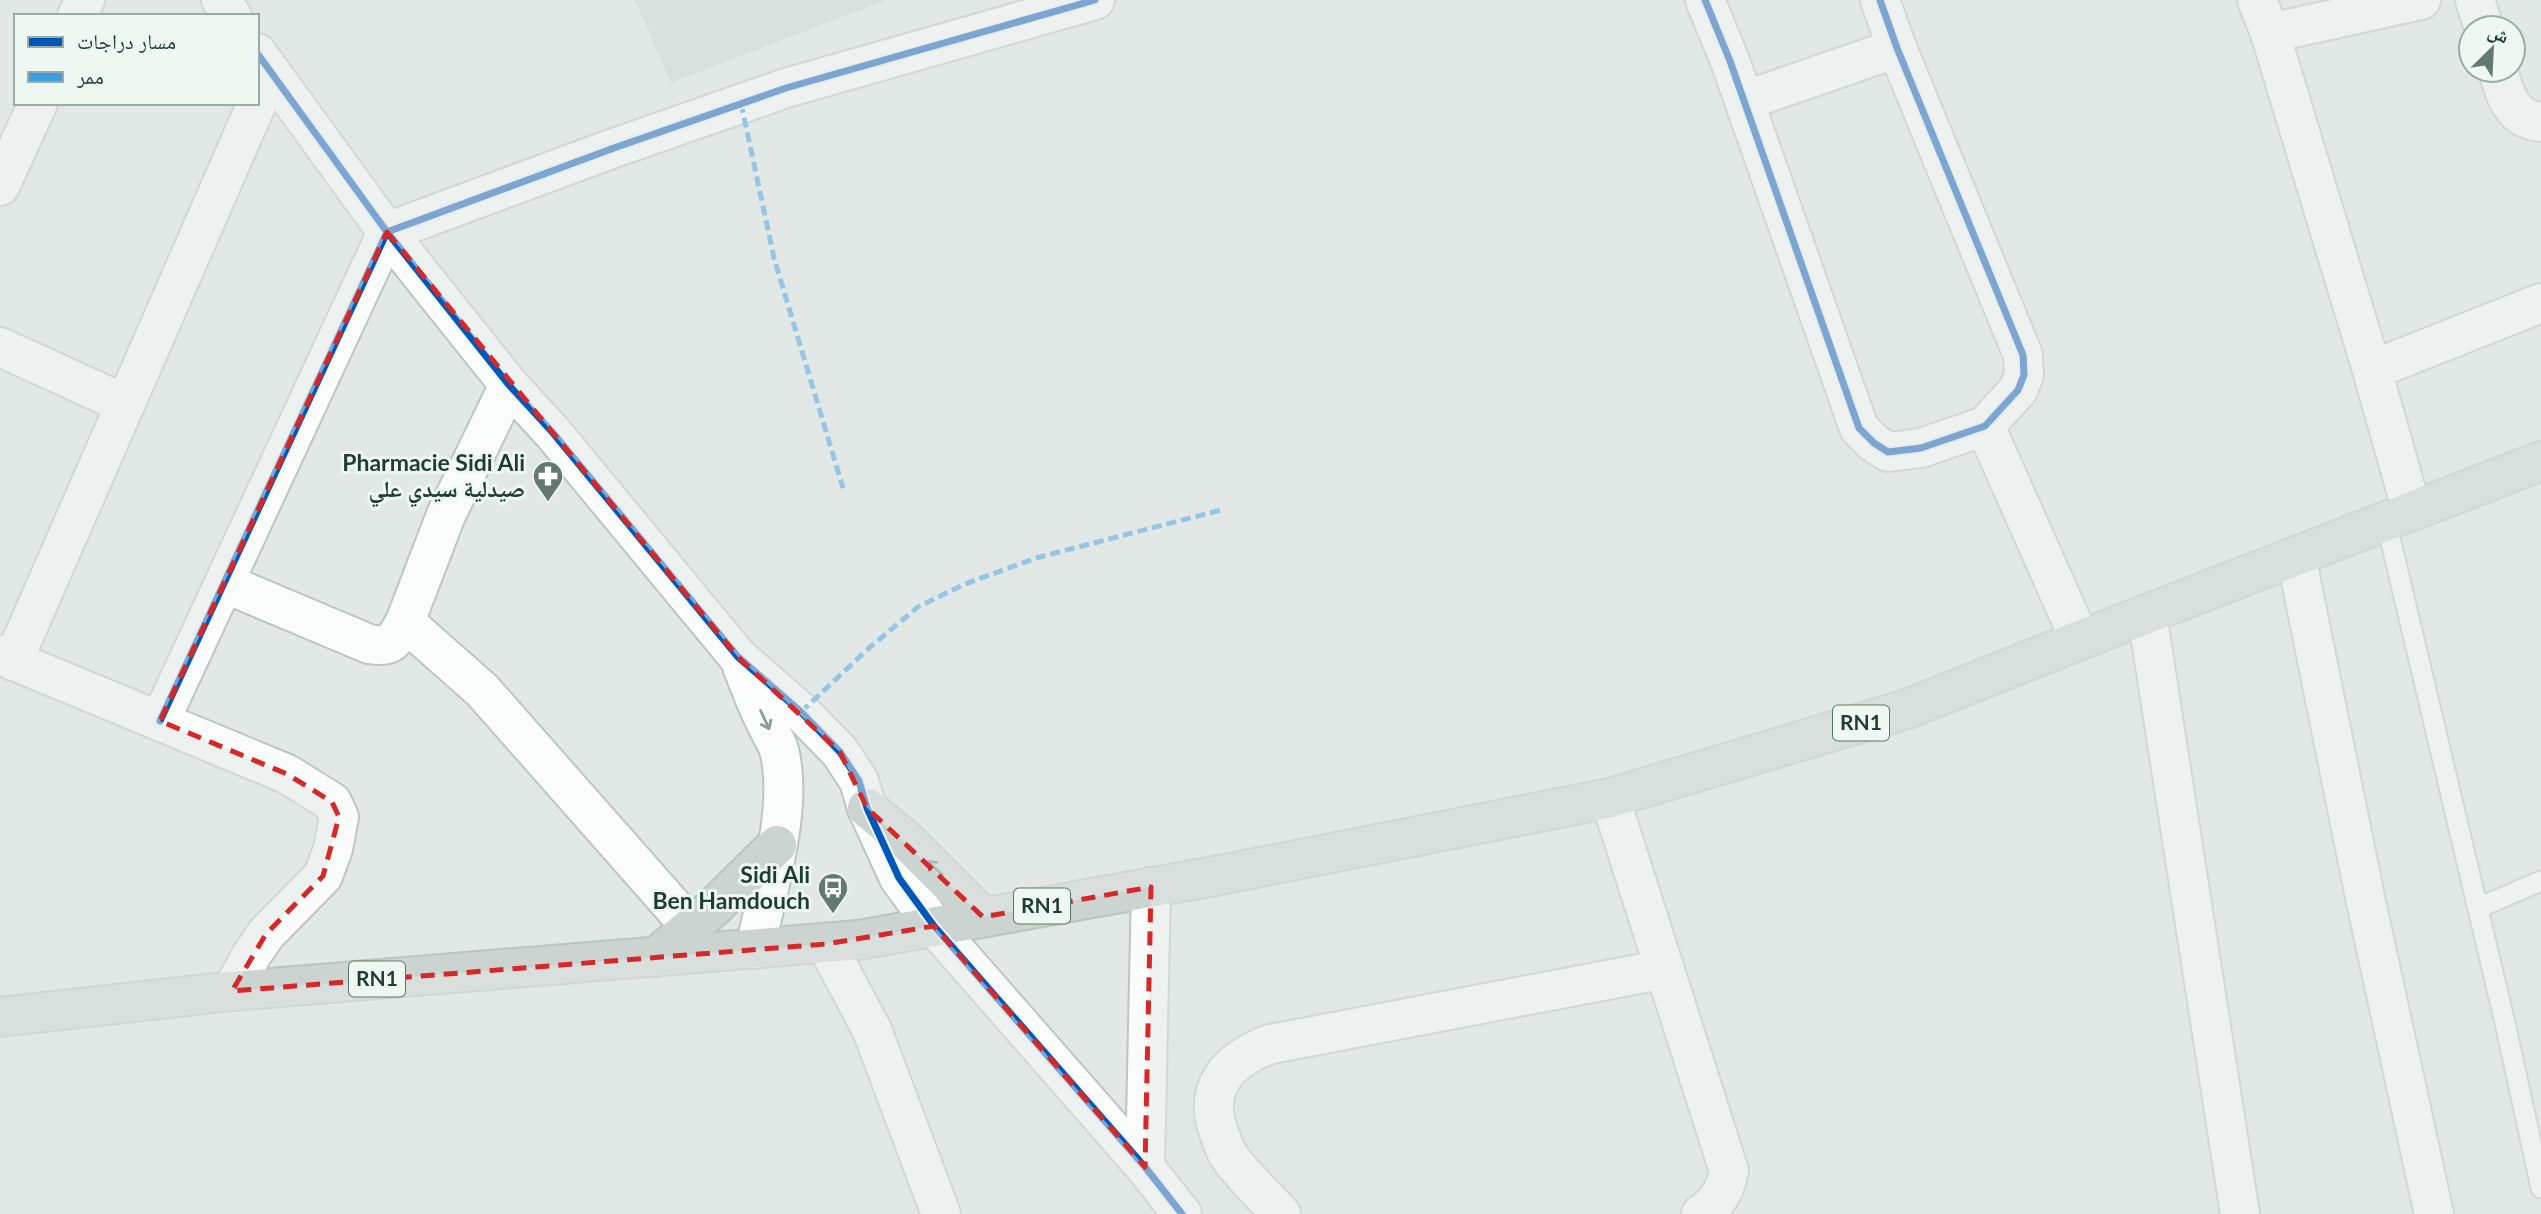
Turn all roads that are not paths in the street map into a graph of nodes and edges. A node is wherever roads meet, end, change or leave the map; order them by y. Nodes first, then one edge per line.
1 (1095, 0) edge
2 (1705, 0) edge
3 (1880, 0) edge
4 (2421, 0) edge
5 (2263, 16) edge
6 (1897, 47) junction
7 (260, 83) edge
8 (2503, 84) edge
9 (1744, 100) junction
10 (37, 105) edge
11 (251, 105) edge
12 (2541, 122) edge
13 (0, 186) edge
14 (387, 232) junction
15 (2541, 303) edge
16 (0, 347) edge
17 (2372, 370) junction
18 (509, 385) junction
19 (125, 404) junction
20 (1985, 426) junction
21 (2541, 461) edge
22 (2399, 516) junction
23 (2296, 556) junction
24 (224, 583) junction
25 (2147, 614) junction
26 (405, 622) junction
27 (2080, 640) junction
28 (738, 657) junction
29 (6, 658) edge
30 (160, 722) junction
31 (1610, 798) junction
32 (867, 808) junction
33 (777, 845) junction
34 (2541, 881) edge
35 (1151, 887) junction
36 (2478, 908) junction
37 (983, 917) junction
38 (934, 926) junction
39 (691, 927) junction
40 (826, 944) junction
41 (755, 949) junction
42 (656, 957) junction
43 (1665, 969) junction
44 (232, 991) junction
45 (0, 1017) edge
46 (1145, 1167) junction
47 (2541, 1188) edge
48 (941, 1214) edge
49 (1182, 1214) edge
50 (1281, 1214) edge
51 (1701, 1214) edge
52 (2240, 1214) edge
53 (2434, 1214) edge

1 - 14 street
2 - 9 street
3 - 6 street
4 - 5 street
5 - 17 street
6 - 9 street
6 - 20 street
7 - 14 street
8 - 12 street
9 - 20 street
10 - 13 street
11 - 19 street
14 - 18 street
14 - 24 street
15 - 17 street
16 - 19 street
17 - 22 street
18 - 26 street
18 - 28 street
19 - 29 street
20 - 27 street
21 - 22 main road, RN1
22 - 23 main road, RN1
22 - 36 lane
23 - 25 main road, RN1
23 - 53 street
24 - 26 street
24 - 30 street
25 - 27 main road, RN1
25 - 52 street
26 - 39 street
27 - 31 main road, RN1
28 - 32 street
28 -> 33 street
29 - 30 street
30 - 44 street
31 - 35 main road, RN1
31 - 43 street
37 -> 32 main road
32 - 38 street
33 - 39 main road
33 - 41 street
34 - 36 lane
35 - 37 main road, RN1
35 - 46 street
36 - 47 lane
37 - 38 main road, RN1
38 - 40 main road, RN1
38 - 46 street
39 - 42 main road
40 - 41 main road, RN1
40 - 48 street
41 - 42 main road, RN1
42 - 44 main road, RN1
43 - 50 street
43 - 51 street
44 - 45 main road, RN1
46 - 49 street

